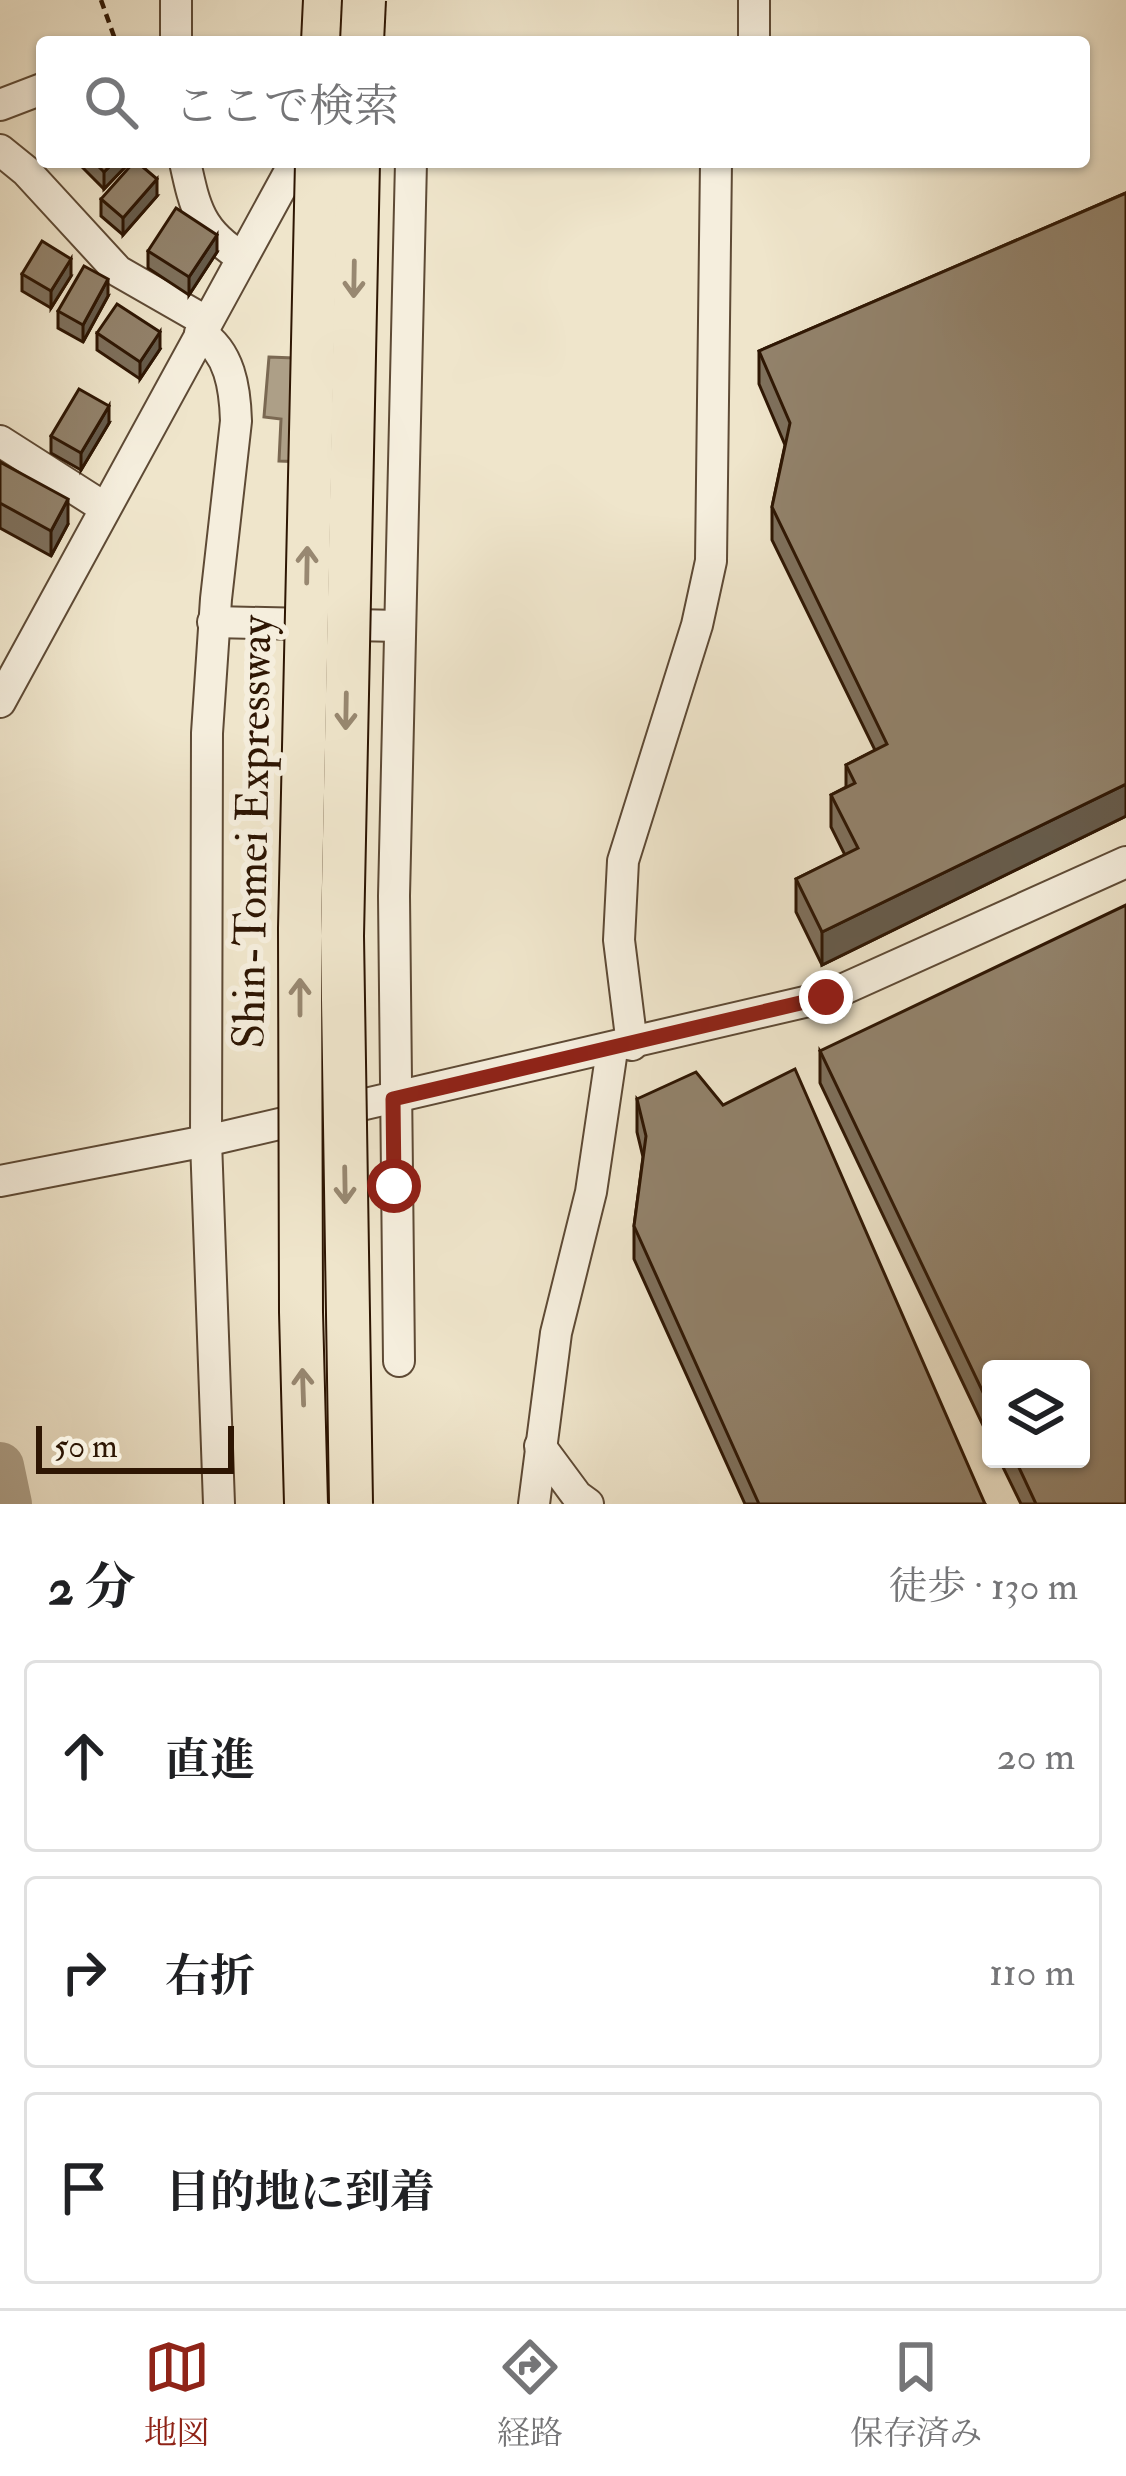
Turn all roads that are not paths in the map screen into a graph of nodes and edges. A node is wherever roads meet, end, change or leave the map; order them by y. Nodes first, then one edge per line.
1 (176, 0) edge
2 (325, 0) edge
3 (364, 0) edge
4 (385, 0) edge
5 (754, 0) edge
6 (176, 36) edge
7 (323, 36) edge
8 (362, 36) edge
9 (365, 36) edge
10 (754, 36) edge
11 (36, 91) edge
12 (0, 105) edge
13 (0, 150) edge
14 (187, 168) edge
15 (292, 168) edge
16 (317, 168) edge
17 (358, 168) edge
18 (411, 168) edge
19 (716, 168) edge
20 (242, 257) junction
21 (204, 327) junction
22 (0, 441) edge
23 (105, 508) junction
24 (214, 622) junction
25 (400, 626) junction
26 (0, 702) edge
27 (1126, 862) edge
28 (622, 1047) junction
29 (393, 1099) junction
30 (206, 1141) junction
31 (0, 1181) edge
32 (399, 1361) dead end
33 (540, 1446) junction
34 (219, 1504) edge
35 (306, 1504) edge
36 (351, 1504) edge
37 (533, 1504) edge
38 (589, 1504) edge

1 - 6 street
2 - 7 highway
3 - 8 highway, bridge
4 - 9 street
5 - 10 street
11 - 12 street
13 - 21 street
14 - 20 street
15 - 20 street
35 -> 16 highway, Shin-Tomei Expressway, bridge
17 -> 36 highway, Shin-Tomei Expressway, bridge
18 - 25 street
19 - 28 street
20 - 21 street
21 - 23 street
21 - 24 street
22 - 23 street
23 - 26 street
24 - 25 street
24 - 30 street
25 - 29 street
27 - 28 street
28 - 29 street
28 - 33 street
29 - 30 street
29 - 32 street
30 - 31 street
30 - 34 street
33 - 37 street
33 - 38 street

